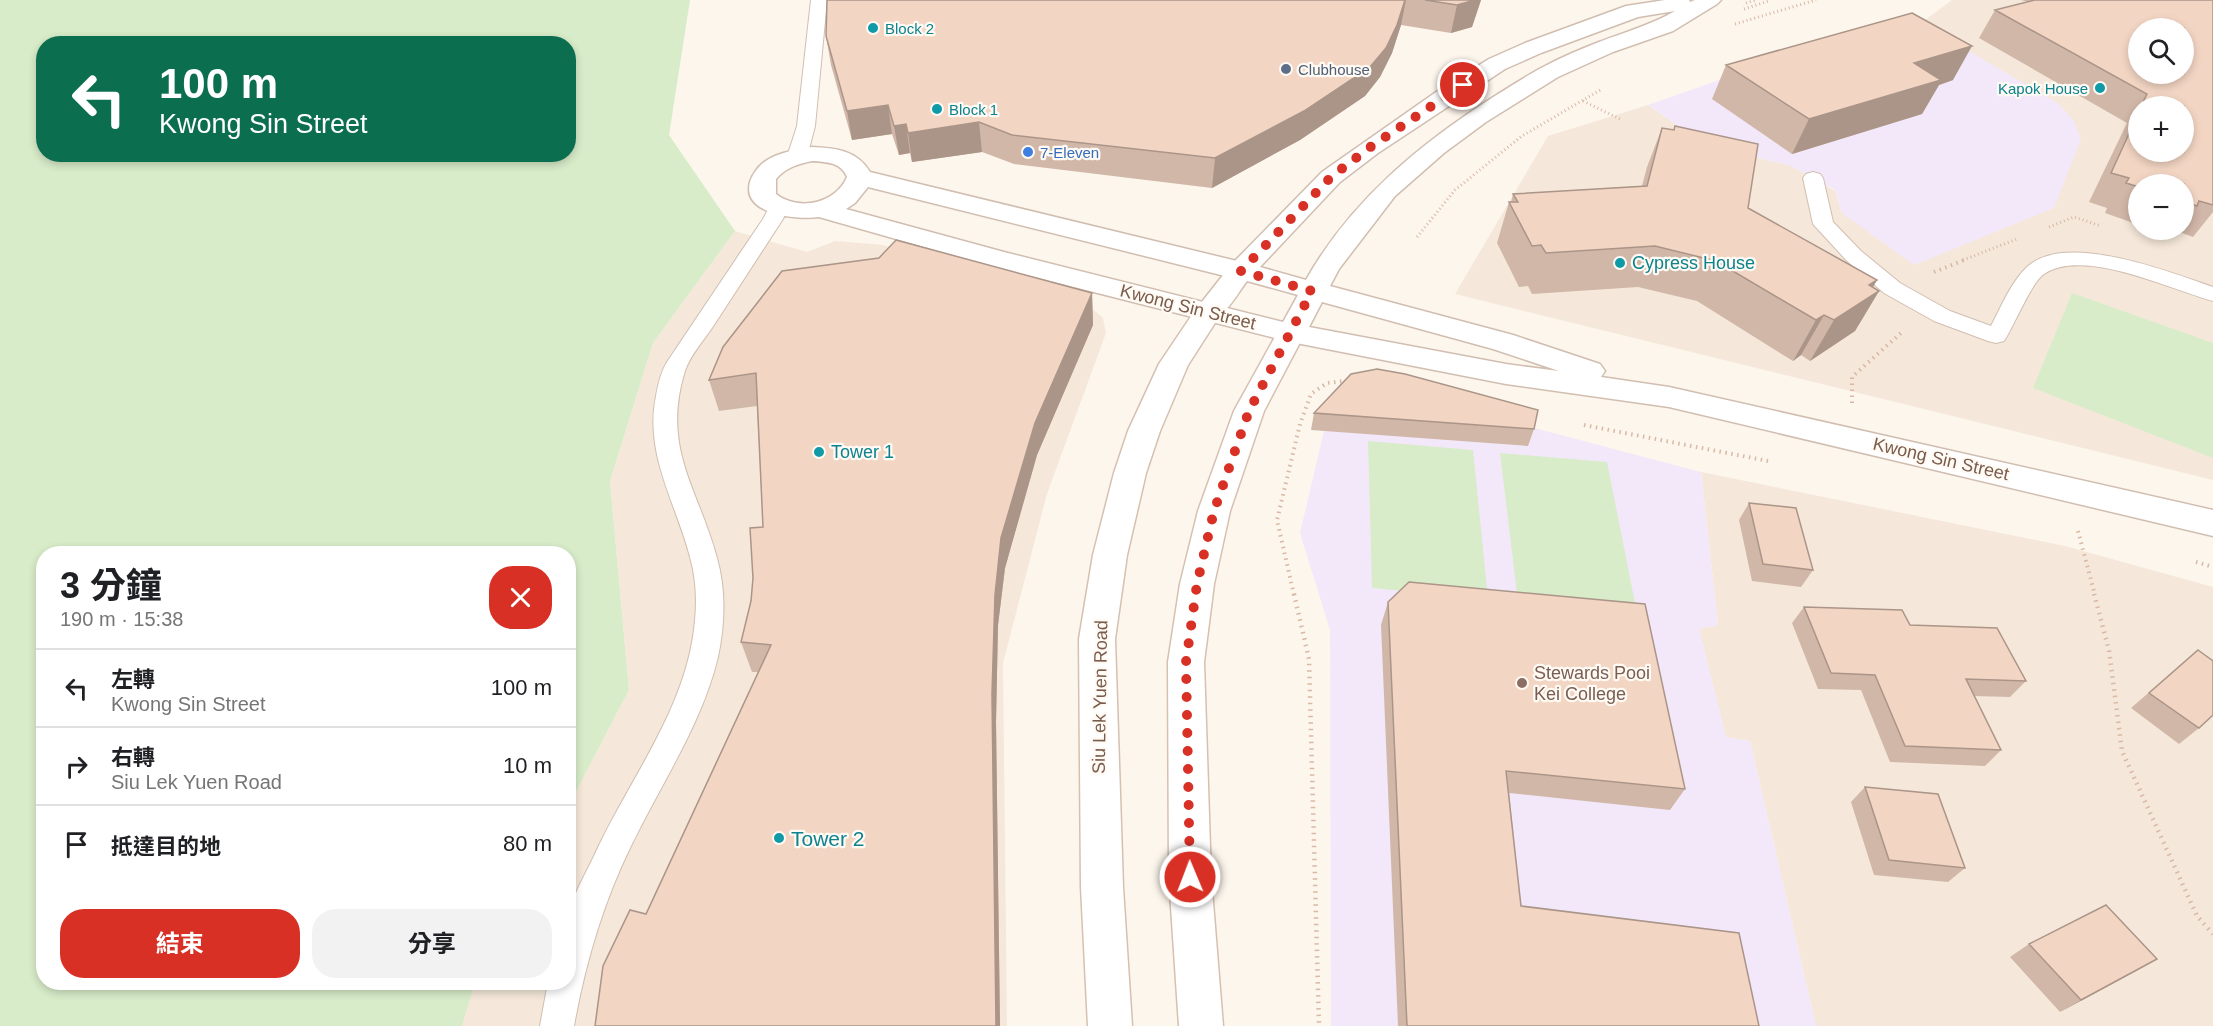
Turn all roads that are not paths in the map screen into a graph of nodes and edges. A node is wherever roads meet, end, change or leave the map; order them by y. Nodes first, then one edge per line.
1 (819, 0) edge
2 (1710, 0) edge
3 (797, 157) junction
4 (860, 177) junction
5 (1813, 178) dead end
6 (778, 206) junction
7 (818, 209) junction
8 (1241, 271) junction
9 (1312, 291) junction
10 (2213, 294) edge
11 (1208, 312) junction
12 (1291, 333) junction
13 (1669, 397) junction
14 (2213, 524) edge
15 (576, 945) edge
16 (564, 990) edge
17 (557, 1026) edge
18 (1110, 1026) edge
19 (1201, 1026) edge

1 - 3 lane
2 - 8 street, Siu Lek Yuen Road
2 - 9 street, Siu Lek Yuen Road
3 - 4 street
3 - 6 street
4 - 7 street, Kwong Sin Street
4 - 8 street, Kwong Sin Street
5 - 10 lane
6 - 7 street, Kwong Sin Street
6 - 15 lane
7 - 11 street, Kwong Sin Street
8 - 9 street, Kwong Sin Street
8 - 11 street, Siu Lek Yuen Road
9 - 12 street, Siu Lek Yuen Road
9 - 13 street, Kwong Sin Street
11 - 12 street, Kwong Sin Street
11 - 18 street, Siu Lek Yuen Road
12 - 13 street, Kwong Sin Street
12 - 19 street, Siu Lek Yuen Road
13 - 14 street, Kwong Sin Street
16 - 17 lane

